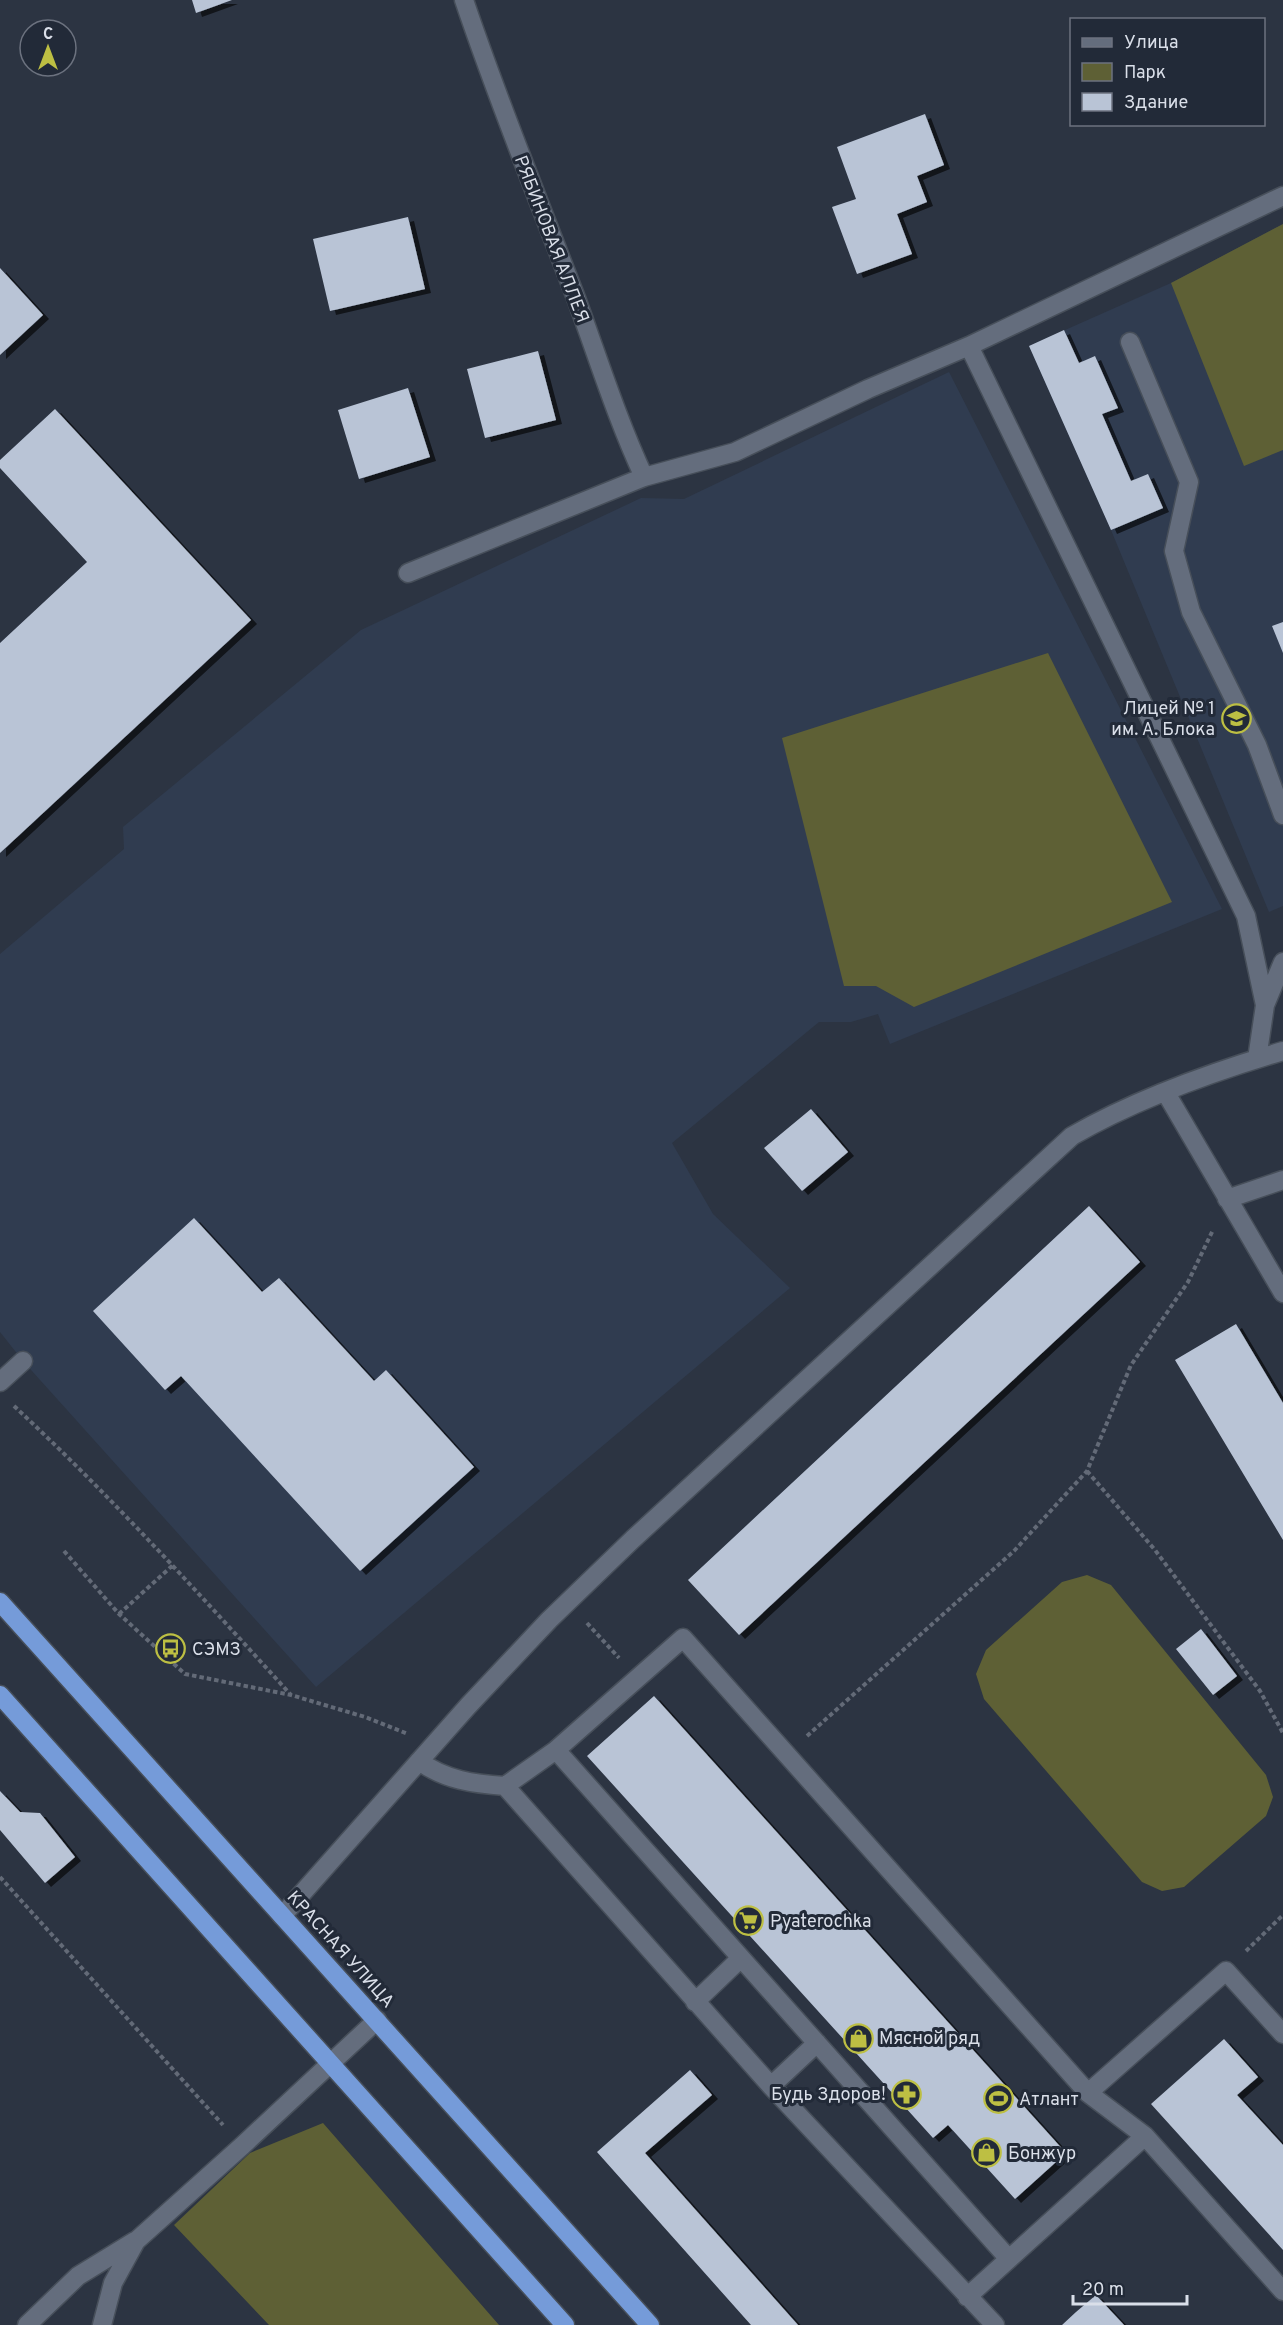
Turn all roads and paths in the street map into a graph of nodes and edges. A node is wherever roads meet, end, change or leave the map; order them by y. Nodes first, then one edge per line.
1 (464, 0) edge
2 (1283, 196) edge
3 (1130, 342) dead end
4 (969, 346) junction
5 (644, 477) junction
6 (408, 573) dead end
7 (1283, 815) edge
8 (1283, 962) edge
9 (1265, 1005) junction
10 (1283, 1051) edge
11 (1257, 1059) junction
12 (1166, 1093) junction
13 (1283, 1180) edge
14 (1227, 1199) junction
15 (1283, 1293) edge
16 (23, 1361) dead end
17 (0, 1382) edge
18 (8, 1401) dead end
19 (1087, 1471) junction
20 (64, 1551) dead end
21 (173, 1564) junction
22 (0, 1602) edge
23 (568, 1602) junction
24 (118, 1614) junction
25 (637, 1678) junction
26 (0, 1695) edge
27 (291, 1695) junction
28 (1283, 1733) edge
29 (435, 1744) junction
30 (556, 1750) junction
31 (787, 1754) junction
32 (419, 1761) junction
33 (505, 1786) junction
34 (0, 1877) edge
35 (1283, 1915) edge
36 (282, 1916) junction
37 (741, 1958) junction
38 (1226, 1971) junction
39 (695, 2002) junction
40 (377, 2020) junction
41 (1283, 2034) edge
42 (817, 2043) junction
43 (331, 2063) junction
44 (771, 2086) junction
45 (1088, 2093) junction
46 (1145, 2136) junction
47 (242, 2146) junction
48 (136, 2241) junction
49 (1009, 2259) junction
50 (1283, 2291) edge
51 (968, 2297) junction
52 (27, 2325) edge
53 (102, 2325) edge
54 (565, 2325) edge
55 (650, 2325) edge
56 (995, 2325) edge

1 - 5 street, РЯБИНОВАЯ АЛЛЕЯ
2 - 4 street
3 - 7 street
4 - 5 street
4 - 9 street
5 - 6 street
8 - 9 street
9 - 11 street
10 - 11 street
11 - 12 street
12 - 14 street
12 - 23 street
13 - 14 street
14 - 15 street
14 - 19 path
16 - 17 street
18 - 21 path
19 - 28 path
19 - 31 path
20 - 24 path
21 - 24 path
21 - 27 path
22 - 36 highway, КРАСНАЯ УЛИЦА
23 - 25 path
23 - 29 street
24 - 27 path
25 - 30 street
25 - 31 street
26 - 43 highway
27 - 29 path
29 - 32 street
30 - 33 street
30 - 37 street
31 - 45 street
32 - 33 street
32 - 36 street
33 - 39 street
34 - 47 path
35 - 38 path
36 - 40 highway, КРАСНАЯ УЛИЦА
37 - 39 street
37 - 42 street
38 - 41 street
38 - 45 street
39 - 44 street
40 - 43 street
40 - 55 highway, КРАСНАЯ УЛИЦА
42 - 44 street
42 - 49 street
43 - 47 street
43 - 54 highway
44 - 51 street
45 - 46 street
46 - 49 street
46 - 50 street
47 - 48 street
48 - 52 street
48 - 53 street
49 - 51 street
51 - 56 street

